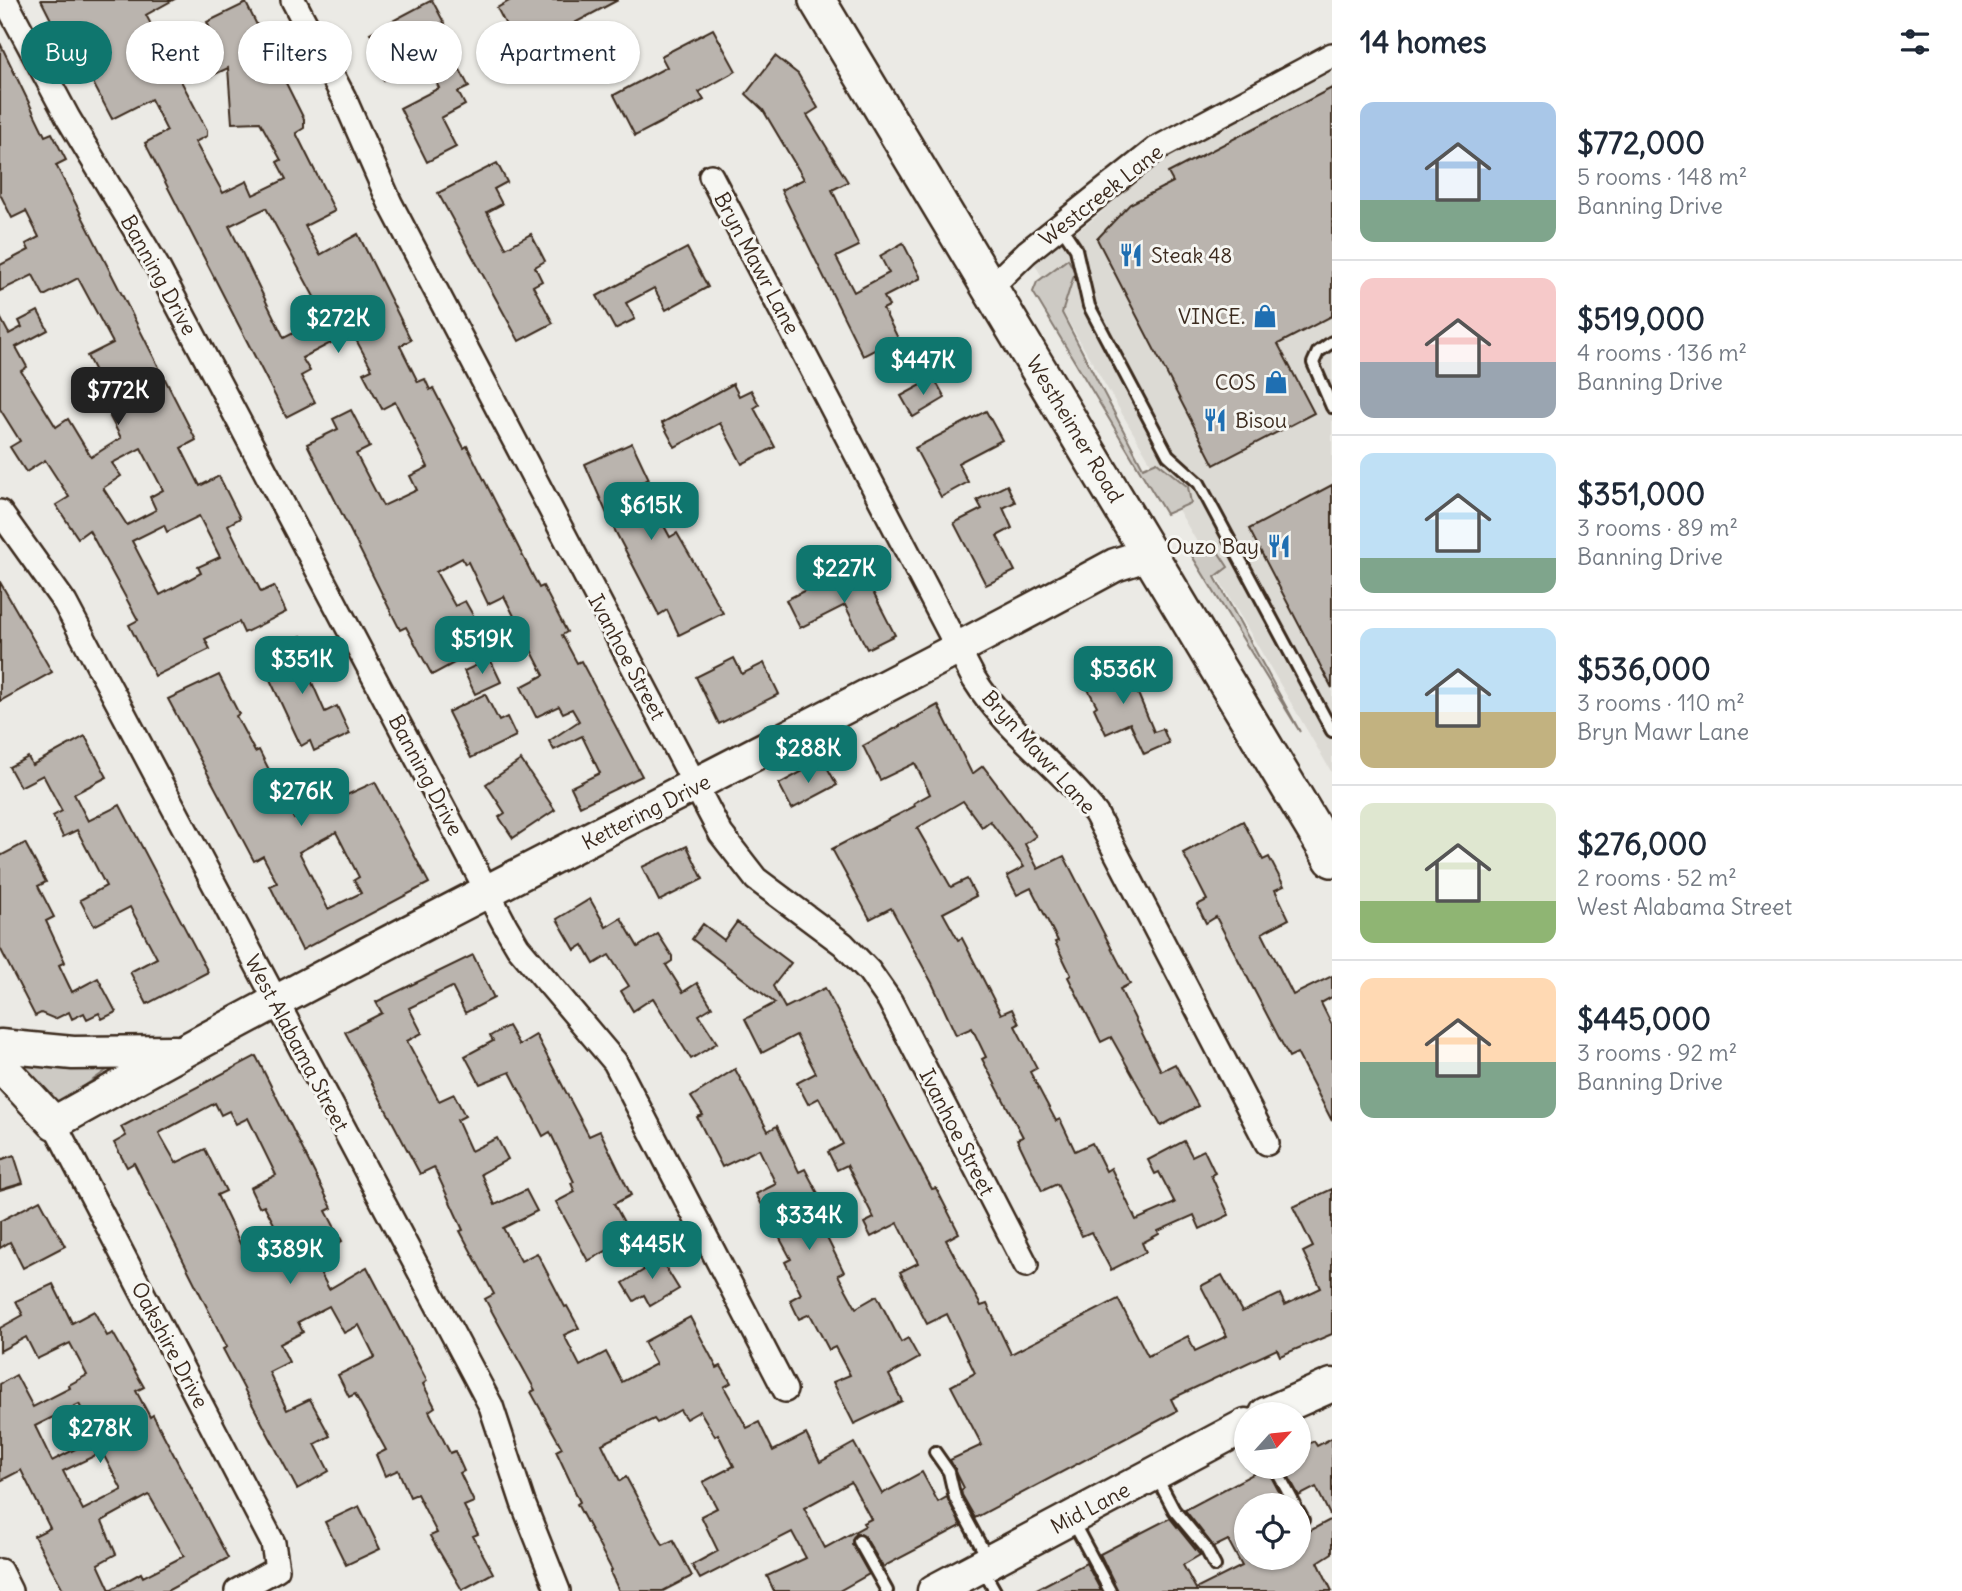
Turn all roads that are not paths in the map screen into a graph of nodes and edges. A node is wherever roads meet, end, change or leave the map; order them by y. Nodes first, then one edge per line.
1 (5, 0) edge
2 (293, 0) edge
3 (817, 0) edge
4 (1332, 55) edge
5 (712, 176) dead end
6 (1060, 225) junction
7 (989, 288) junction
8 (1332, 342) edge
9 (1332, 407) edge
10 (0, 512) edge
11 (8, 537) edge
12 (1149, 554) junction
13 (958, 650) junction
14 (1332, 731) edge
15 (695, 787) junction
16 (1332, 859) edge
17 (488, 893) junction
18 (276, 1003) junction
19 (0, 1046) edge
20 (180, 1052) junction
21 (0, 1065) edge
22 (54, 1123) junction
23 (1267, 1143) dead end
24 (1026, 1265) dead end
25 (1332, 1385) edge
26 (785, 1390) dead end
27 (1293, 1402) edge
28 (1234, 1430) edge
29 (935, 1452) dead end
30 (1155, 1473) junction
31 (1071, 1518) junction
32 (859, 1541) dead end
33 (1215, 1566) dead end
34 (0, 1571) edge
35 (988, 1573) edge
36 (10, 1591) edge
37 (237, 1591) edge
38 (558, 1591) edge
39 (887, 1591) edge
40 (934, 1591) edge
41 (1110, 1591) edge

1 - 17 street, Banning Drive
2 - 15 street, Ivanhoe Street
3 - 7 main road, Westheimer Road
4 - 6 street, Westcreek Lane
5 - 13 street, Bryn Mawr Lane
6 - 7 street, Westcreek Lane
6 - 14 lane
7 - 12 main road, Westheimer Road
8 - 9 lane
10 - 11 street, West Alabama Street
11 - 18 street, West Alabama Street
12 - 13 street, Kettering Drive
12 - 16 main road, Westheimer Road
13 - 15 street, Kettering Drive
13 - 23 street, Bryn Mawr Lane
15 - 17 street, Kettering Drive
15 - 24 street, Ivanhoe Street
17 - 18 street, Kettering Drive
17 - 26 street, Banning Drive
18 - 20 street, Kettering Drive
18 - 38 street, West Alabama Street
19 - 20 street, Kettering Drive
20 - 22 street, Kettering Drive
21 - 22 street
22 - 37 street, Oakshire Drive
25 - 27 street
28 - 30 street, Mid Lane
29 - 35 lane
30 - 31 street, Mid Lane
30 - 33 lane
31 - 35 street, Mid Lane
31 - 41 lane
32 - 39 lane
34 - 36 street
35 - 40 street, Mid Lane

